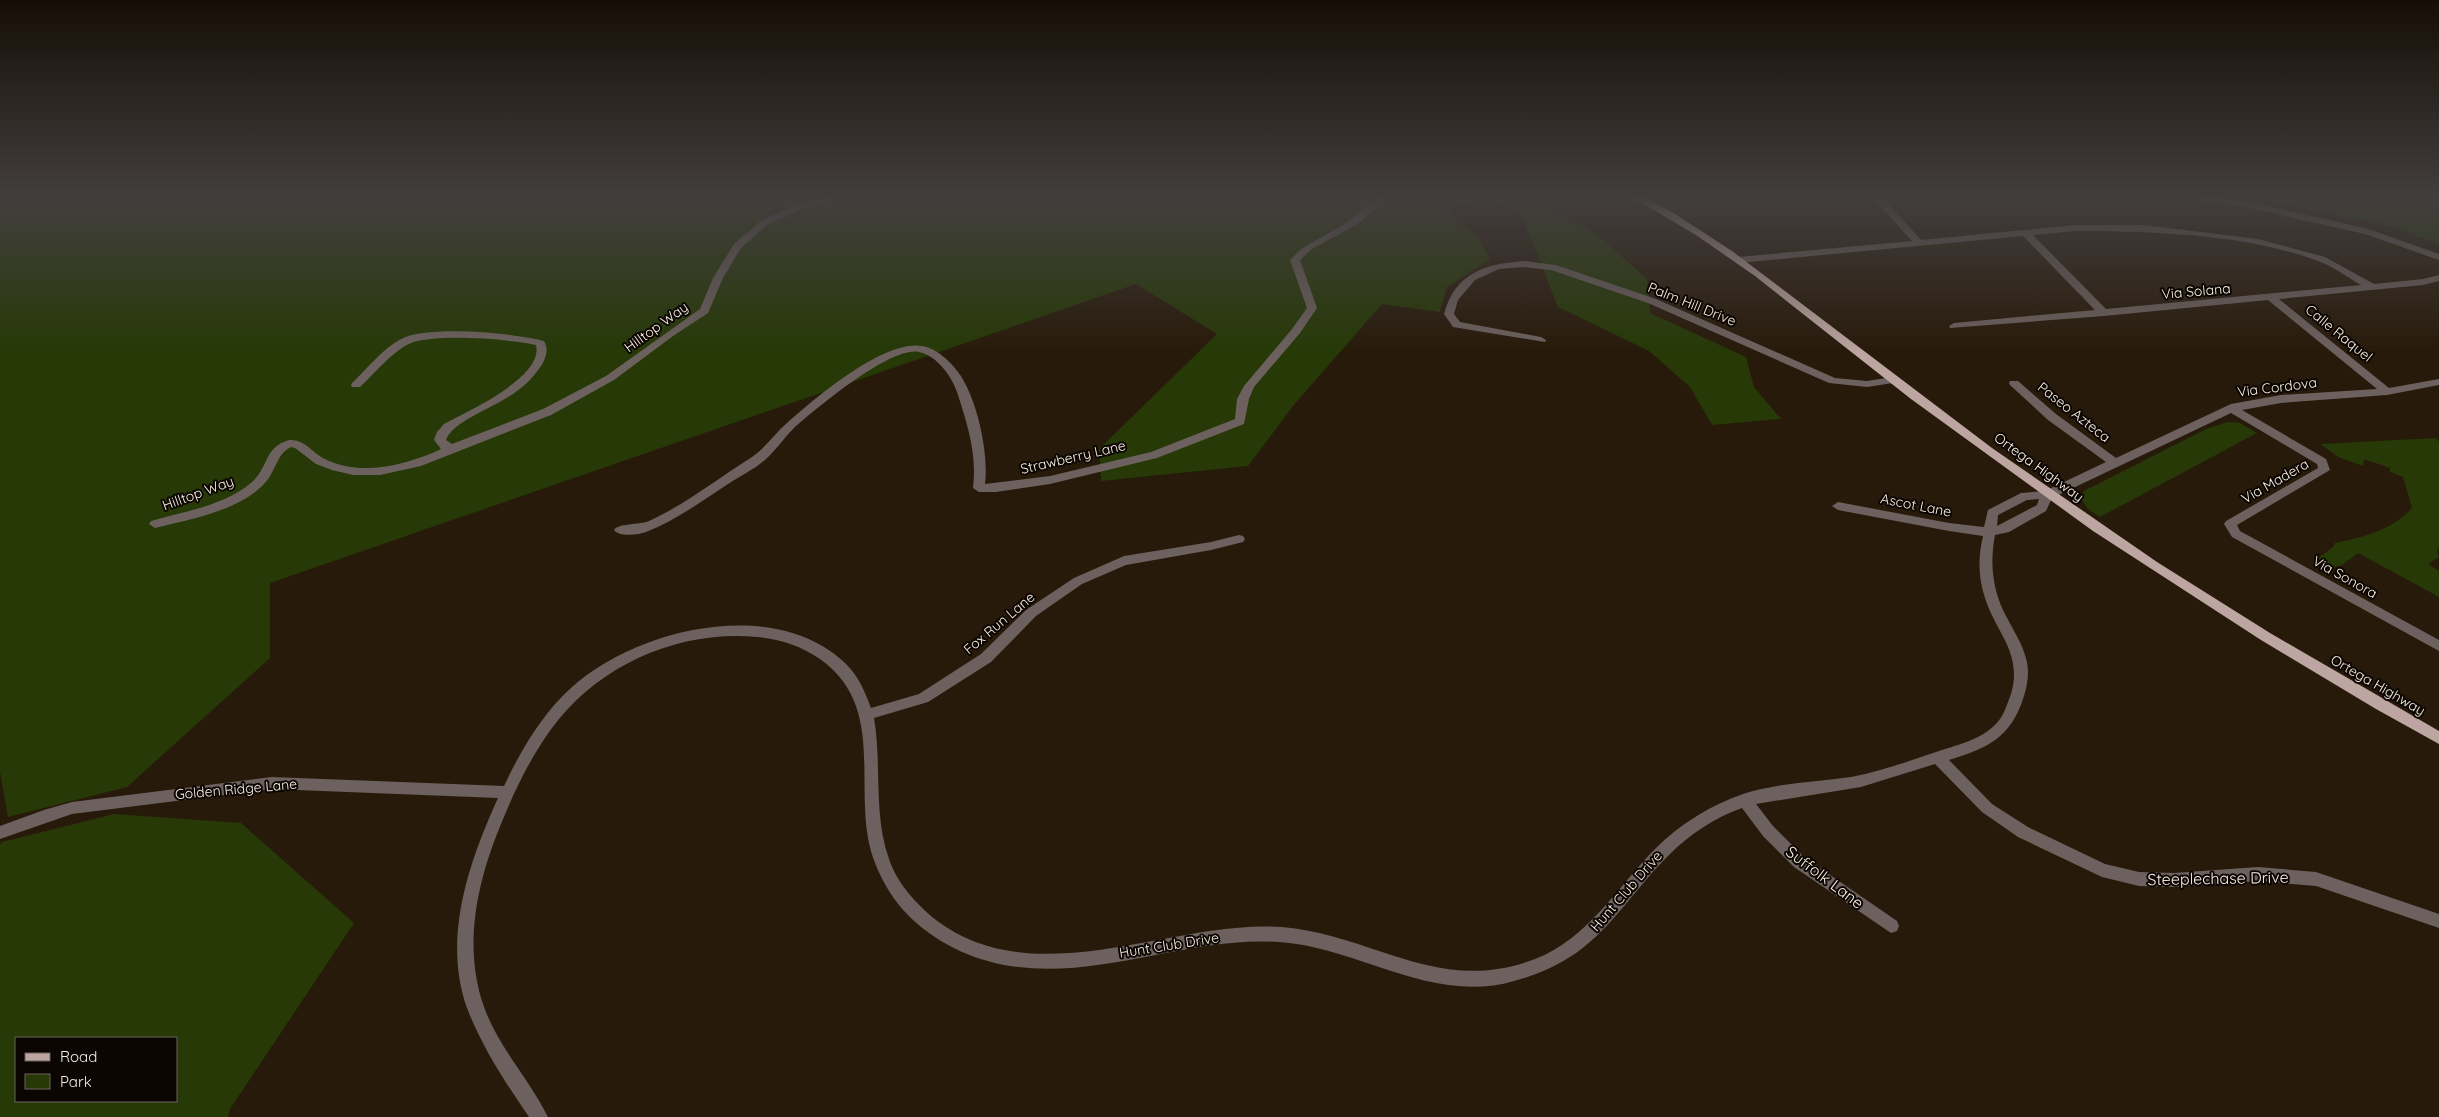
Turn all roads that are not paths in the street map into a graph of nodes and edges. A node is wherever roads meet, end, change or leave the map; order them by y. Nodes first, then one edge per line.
1 (735, 249) edge
2 (1307, 249) edge
3 (1721, 249) edge
4 (1854, 249) edge
5 (2042, 249) edge
6 (2285, 249) edge
7 (2417, 249) edge
8 (2439, 257) edge
9 (1738, 260) junction
10 (2439, 278) edge
11 (2371, 286) junction
12 (2272, 298) junction
13 (2104, 313) junction
14 (1954, 326) dead end
15 (1541, 340) dead end
16 (1893, 380) junction
17 (2439, 382) edge
18 (2014, 384) dead end
19 (356, 385) dead end
20 (2387, 392) junction
21 (2231, 408) junction
22 (453, 448) junction
23 (2115, 462) junction
24 (2047, 495) junction
25 (1838, 506) dead end
26 (155, 524) dead end
27 (620, 530) dead end
28 (1988, 532) junction
29 (2236, 534) joint
30 (1239, 539) dead end
31 (2439, 646) edge
32 (868, 714) junction
33 (2439, 738) edge
34 (1938, 758) junction
35 (507, 792) junction
36 (1744, 800) junction
37 (0, 833) edge
38 (2439, 921) edge
39 (1891, 926) dead end
40 (539, 1117) edge

1 - 22 street, Hilltop Way
2 - 27 street, Strawberry Lane
3 - 9 main road, Ortega Highway
4 - 9 street
5 - 13 street
6 - 11 street
7 - 8 street
9 - 16 main road, Ortega Highway
10 - 11 street, Via Solana
11 - 12 street, Via Solana
12 - 13 street, Via Solana
12 - 20 street, Calle Raquel
13 - 14 street, Via Solana
15 - 16 street, Palm Hill Drive
16 - 24 main road, Ortega Highway
17 - 20 street, Via Cordova
18 - 23 street, Paseo Azteca
19 - 22 street
20 - 21 street, Via Cordova
21 - 23 street, Via Cordova
21 - 29 street, Via Madera
22 - 26 street, Hilltop Way
23 - 24 street, Via Cordova
24 - 28 street
24 - 28 street, Hunt Club Drive
24 - 33 main road, Ortega Highway
25 - 28 street, Ascot Lane
28 - 34 street, Hunt Club Drive
29 - 31 street, Via Sonora
30 - 32 street, Fox Run Lane
32 - 35 street, Hunt Club Drive
32 - 36 street, Hunt Club Drive
34 - 36 street, Hunt Club Drive
34 - 38 street, Steeplechase Drive
35 - 37 street, Golden Ridge Lane
35 - 40 street
36 - 39 street, Suffolk Lane

